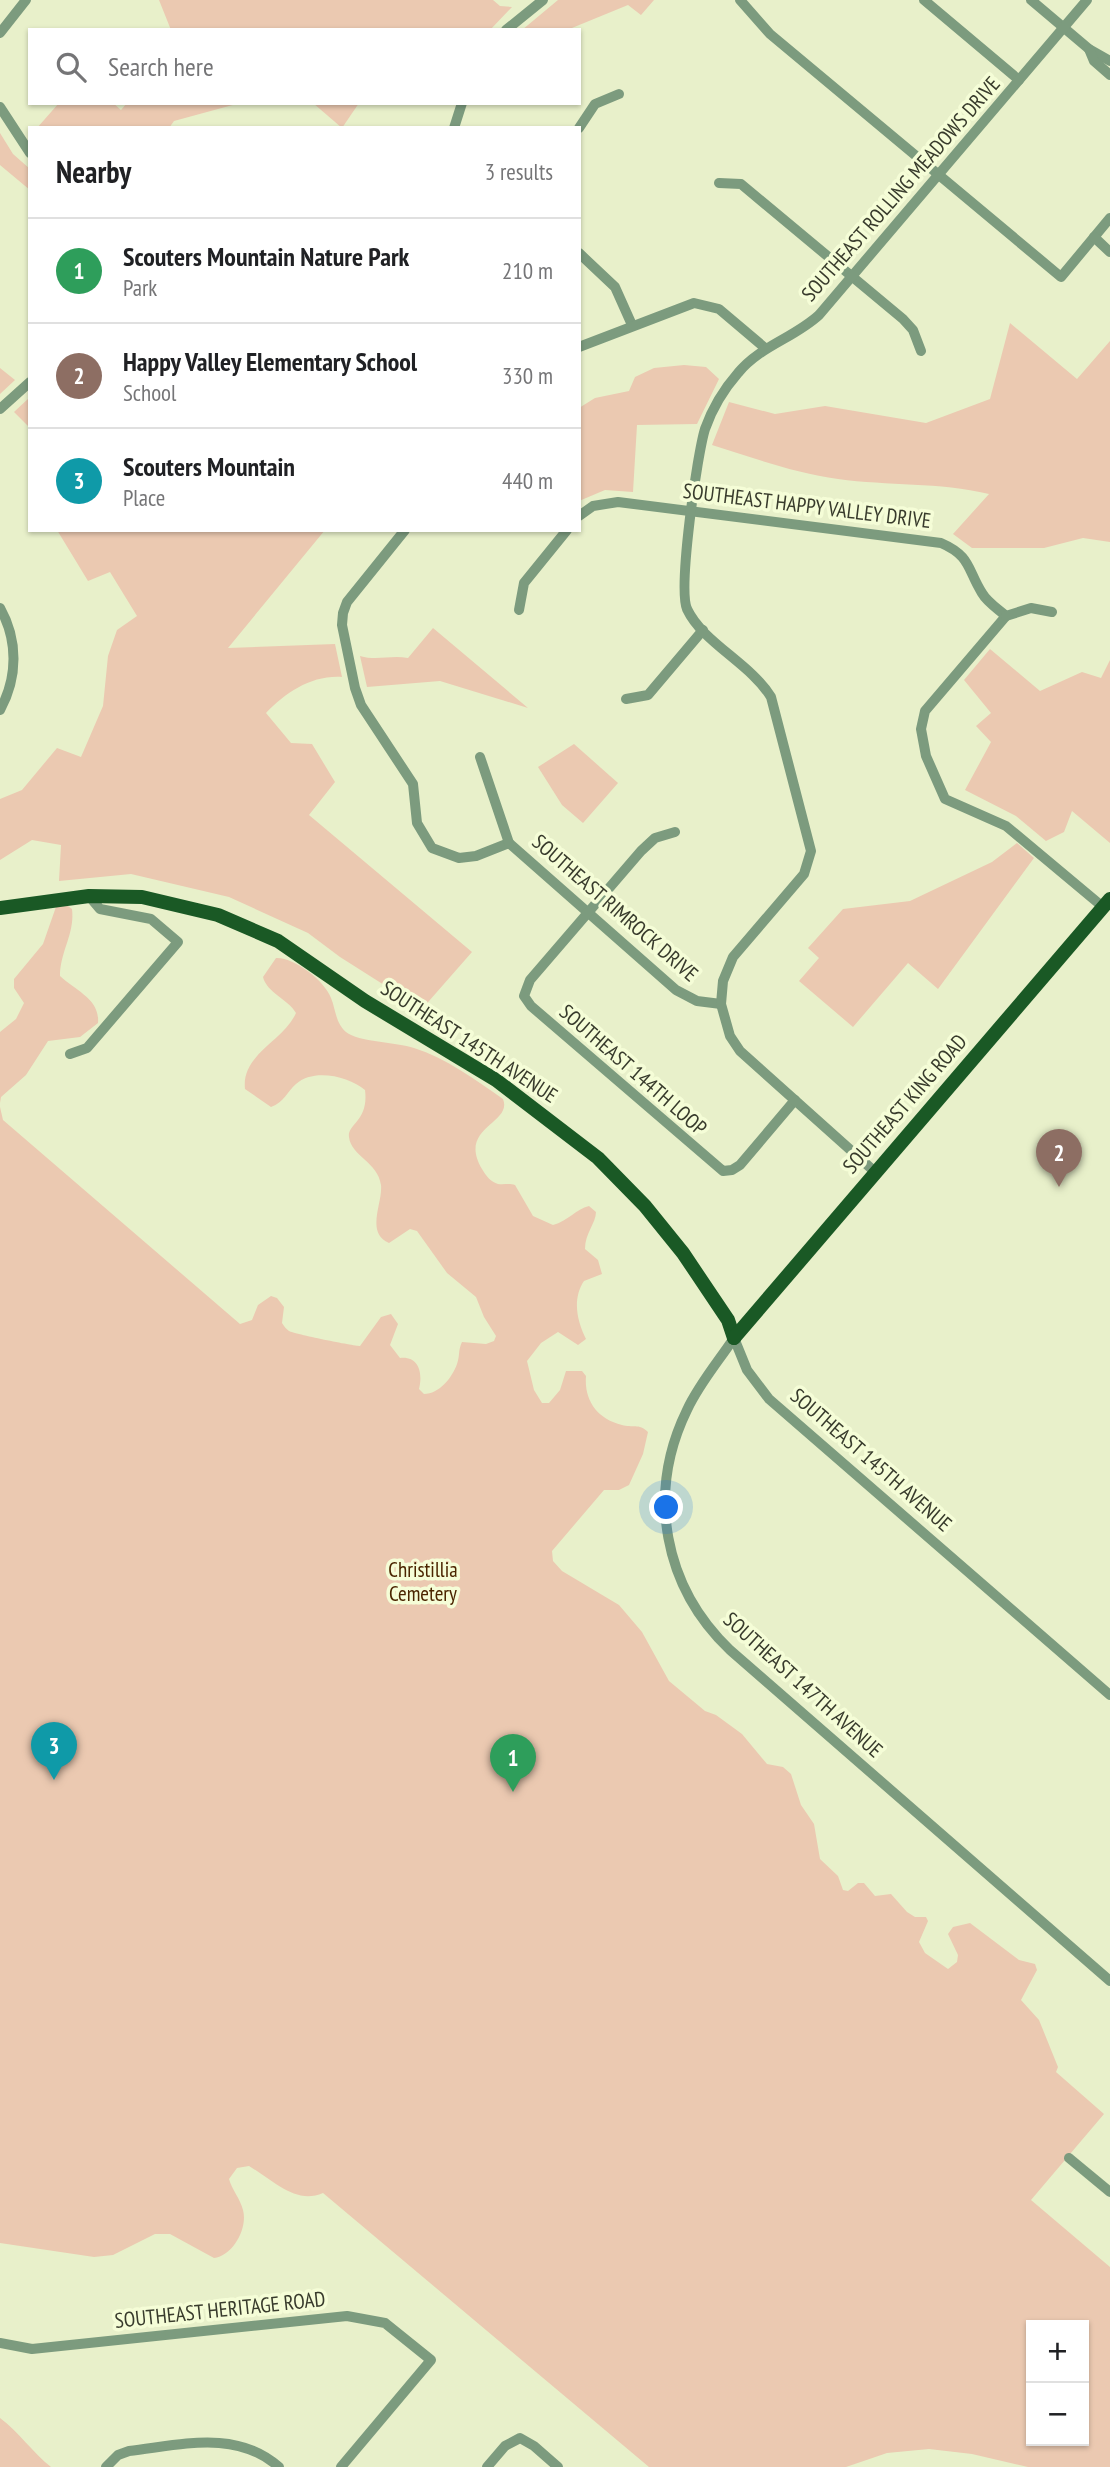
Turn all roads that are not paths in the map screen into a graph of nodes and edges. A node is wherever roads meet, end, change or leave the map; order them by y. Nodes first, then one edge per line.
1 (26, 0) edge
2 (543, 0) edge
3 (740, 0) edge
4 (924, 0) edge
5 (1031, 0) edge
6 (1044, 0) edge
7 (1087, 0) edge
8 (1047, 12) junction
9 (508, 28) edge
10 (1063, 28) junction
11 (0, 33) edge
12 (1088, 49) junction
13 (1110, 61) edge
14 (1110, 75) edge
15 (1019, 80) junction
16 (619, 94) dead end
17 (461, 105) edge
18 (0, 107) edge
19 (455, 126) edge
20 (580, 126) edge
21 (28, 150) edge
22 (939, 175) junction
23 (719, 183) dead end
24 (1110, 218) edge
25 (1094, 237) junction
26 (1110, 252) edge
27 (581, 255) edge
28 (852, 276) junction
29 (632, 325) junction
30 (581, 345) edge
31 (765, 348) junction
32 (921, 351) dead end
33 (28, 384) edge
34 (0, 409) edge
35 (692, 512) junction
36 (581, 515) edge
37 (403, 532) edge
38 (565, 532) edge
39 (0, 608) edge
40 (519, 610) dead end
41 (1052, 612) dead end
42 (1006, 616) junction
43 (703, 630) junction
44 (626, 699) dead end
45 (0, 710) edge
46 (480, 757) dead end
47 (675, 832) dead end
48 (509, 843) junction
49 (89, 896) junction
50 (1106, 903) edge
51 (0, 908) edge
52 (588, 912) junction
53 (721, 1004) junction
54 (70, 1054) dead end
55 (795, 1100) junction
56 (874, 1171) junction
57 (734, 1339) junction
58 (1110, 1695) edge
59 (1110, 1981) edge
60 (1069, 2158) dead end
61 (1110, 2192) edge
62 (0, 2343) edge
63 (106, 2467) edge
64 (279, 2467) edge
65 (341, 2467) edge
66 (487, 2467) edge
67 (558, 2467) edge

1 - 11 street
2 - 9 street
3 - 22 street
4 - 15 street
5 - 8 street
6 - 8 street
7 - 10 street, SOUTHEAST ROLLING MEADOWS DRIVE
8 - 10 street
10 - 12 street
10 - 15 street, SOUTHEAST ROLLING MEADOWS DRIVE
12 - 13 street
12 - 14 street
15 - 22 street, SOUTHEAST ROLLING MEADOWS DRIVE
16 - 20 street
17 - 19 street
18 - 21 street
22 - 25 street
22 - 28 street, SOUTHEAST ROLLING MEADOWS DRIVE
23 - 28 street
24 - 25 street
25 - 26 street
27 - 29 street
28 - 31 street, SOUTHEAST ROLLING MEADOWS DRIVE
28 - 32 street
29 - 30 street
29 - 31 street
31 - 35 street, SOUTHEAST ROLLING MEADOWS DRIVE
33 - 34 street
35 - 36 street, SOUTHEAST HAPPY VALLEY DRIVE
35 - 42 street, SOUTHEAST HAPPY VALLEY DRIVE
35 - 43 street, SOUTHEAST ROLLING MEADOWS DRIVE
37 - 48 street, SOUTHEAST RIMROCK DRIVE
38 - 40 street
39 - 45 street
41 - 42 street
42 - 50 street
43 - 44 street
43 - 53 street, SOUTHEAST ROLLING MEADOWS DRIVE
46 - 48 street
47 - 52 street
48 - 52 street, SOUTHEAST RIMROCK DRIVE
49 - 51 main road, SOUTHEAST 145TH AVENUE
49 - 54 street
49 - 57 main road, SOUTHEAST 145TH AVENUE
50 - 56 main road, SOUTHEAST KING ROAD
52 - 53 street, SOUTHEAST RIMROCK DRIVE
52 - 55 street, SOUTHEAST 144TH LOOP
53 - 55 street, SOUTHEAST ROLLING MEADOWS DRIVE
55 - 56 street, SOUTHEAST ROLLING MEADOWS DRIVE
56 - 57 main road, SOUTHEAST KING ROAD
57 - 58 street, SOUTHEAST 145TH AVENUE
57 - 59 street, SOUTHEAST 147TH AVENUE
60 - 61 street
62 - 65 street, SOUTHEAST HERITAGE ROAD
63 - 64 street
66 - 67 street

